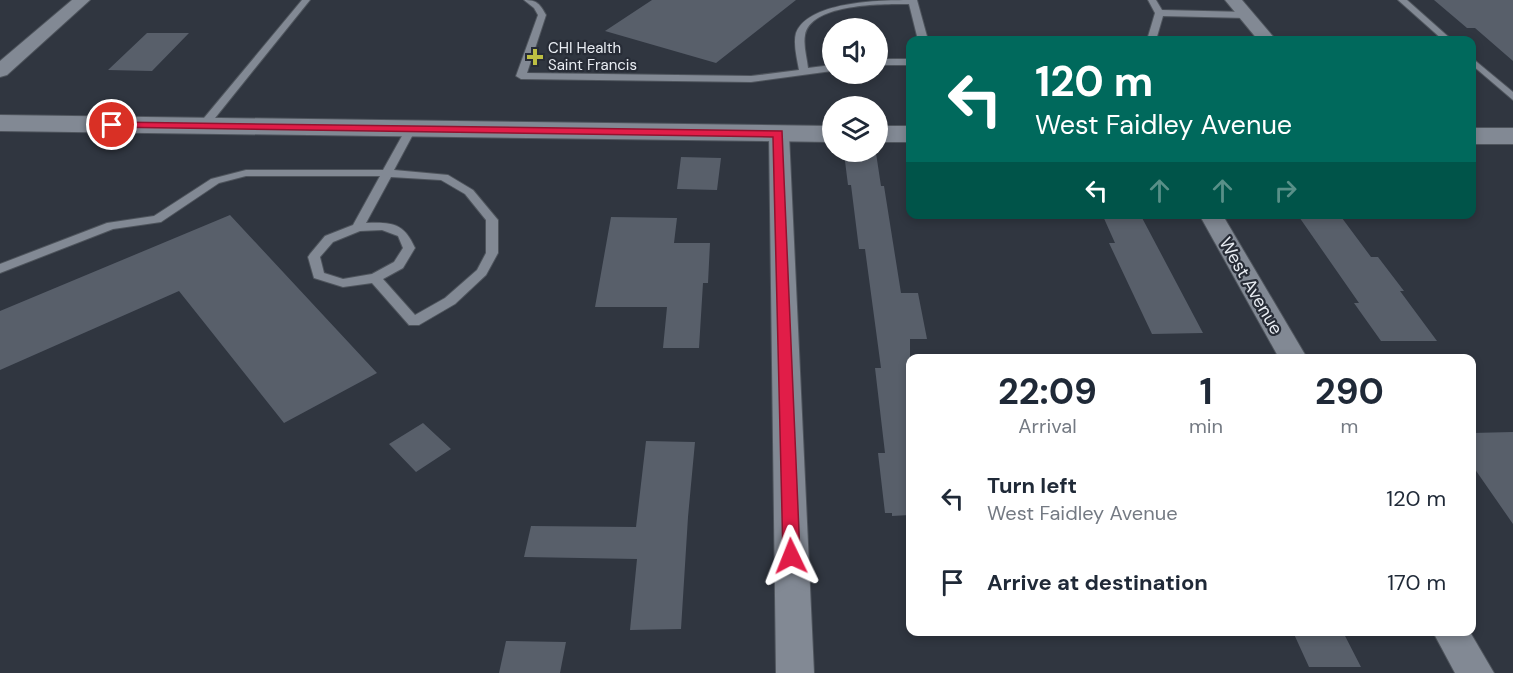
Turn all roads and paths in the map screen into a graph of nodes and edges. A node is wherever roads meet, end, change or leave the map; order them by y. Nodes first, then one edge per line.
1 (82, 0) edge
2 (306, 0) edge
3 (528, 0) edge
4 (1152, 0) edge
5 (1233, 0) edge
6 (1402, 0) edge
7 (912, 1) edge
8 (1159, 13) junction
9 (1246, 15) junction
10 (922, 36) edge
11 (1152, 36) edge
12 (1264, 36) edge
13 (1443, 36) edge
14 (888, 62) edge
15 (906, 62) edge
16 (1476, 65) edge
17 (822, 70) edge
18 (0, 71) edge
19 (804, 73) junction
20 (1513, 97) edge
21 (0, 123) edge
22 (202, 126) junction
23 (412, 127) junction
24 (779, 134) junction
25 (822, 134) edge
26 (888, 134) edge
27 (906, 134) edge
28 (1476, 136) edge
29 (1513, 136) edge
30 (387, 173) junction
31 (1213, 219) edge
32 (358, 227) junction
33 (0, 269) edge
34 (375, 278) junction
35 (1291, 354) edge
36 (1453, 636) edge
37 (795, 673) edge
38 (1475, 673) edge

1 - 18 street
2 - 22 lane
3 - 19 lane
4 - 8 lane
5 - 9 street
6 - 13 lane
7 - 10 lane
7 - 19 lane
8 - 9 lane
8 - 11 lane
9 - 12 street
14 - 15 lane
16 - 20 lane
17 - 19 lane
21 - 22 street
22 - 23 street
23 - 24 street
23 - 30 lane
24 - 25 street
24 - 37 street
26 - 27 street
28 - 29 street
30 - 32 lane
30 - 33 lane
30 - 34 lane
31 - 35 street, West Avenue
32 - 34 lane
32 - 34 lane
36 - 38 street

